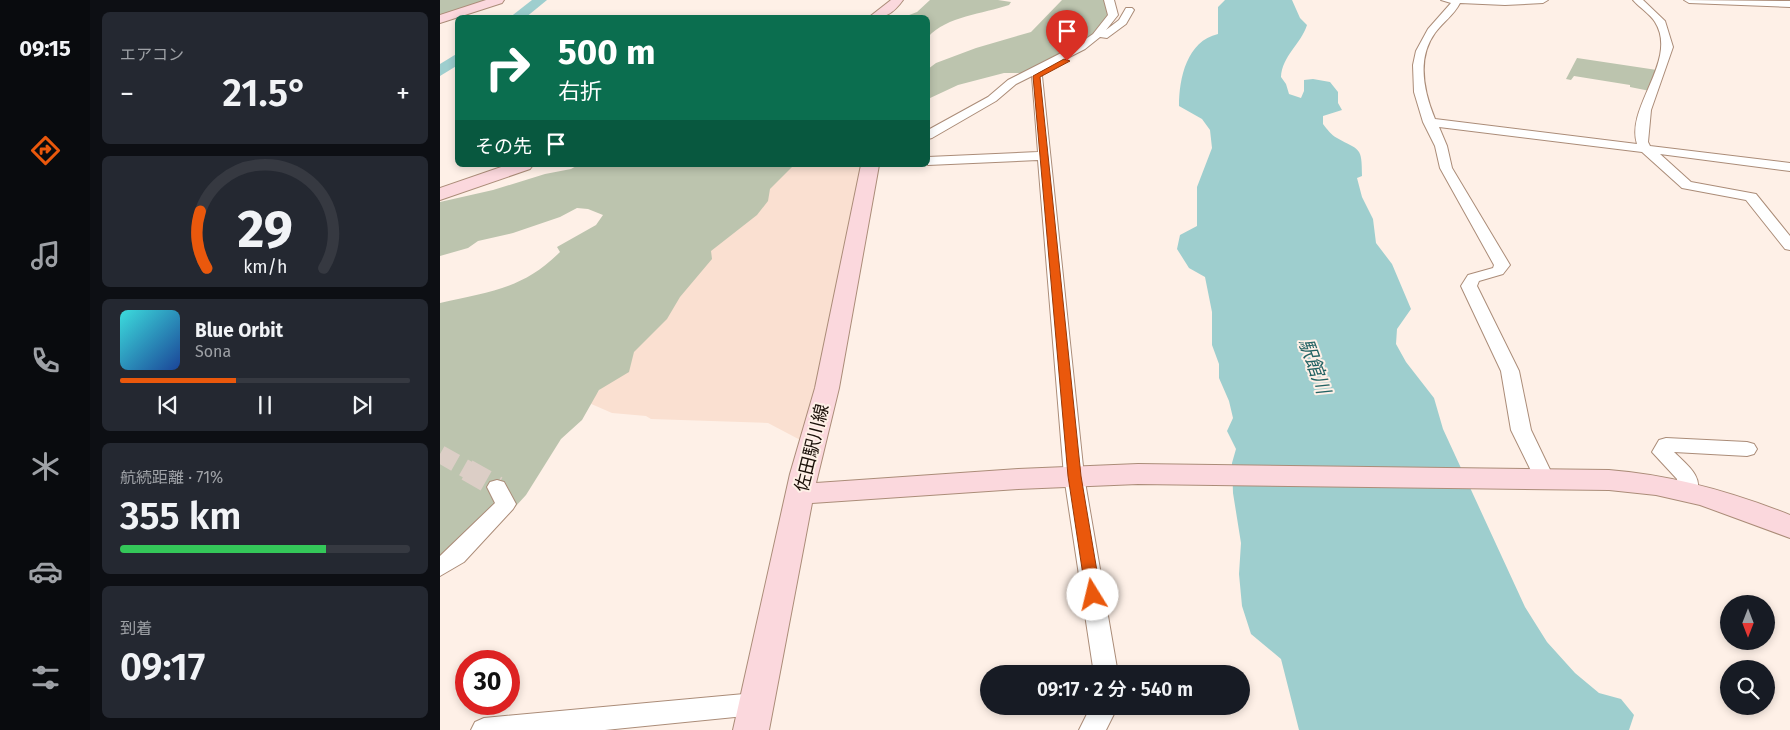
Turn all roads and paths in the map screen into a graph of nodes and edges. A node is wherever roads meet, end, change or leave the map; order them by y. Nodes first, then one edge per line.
1 (498, 0) edge
2 (897, 0) edge
3 (1109, 0) edge
4 (1446, 0) edge
5 (1462, 0) edge
6 (1543, 0) edge
7 (1638, 0) edge
8 (1688, 0) edge
9 (1785, 0) edge
10 (1731, 1) edge
11 (1790, 4) edge
12 (1129, 10) dead end
13 (879, 15) edge
14 (440, 19) edge
15 (1031, 75) junction
16 (1429, 122) junction
17 (930, 134) edge
18 (1646, 149) junction
19 (1044, 156) junction
20 (930, 161) edge
21 (518, 167) edge
22 (870, 167) edge
23 (1790, 167) edge
24 (440, 194) edge
25 (1790, 246) edge
26 (1747, 450) dead end
27 (1074, 476) junction
28 (1542, 480) junction
29 (497, 487) dead end
30 (1688, 491) junction
31 (800, 494) junction
32 (1790, 527) edge
33 (440, 567) edge
34 (1105, 665) edge
35 (756, 704) junction
36 (1100, 715) edge
37 (484, 730) edge
38 (751, 730) edge
39 (1092, 730) edge

1 - 14 main road
2 - 13 main road
3 - 15 street
4 - 5 street
5 - 6 street
5 - 16 street
7 - 18 street
8 - 10 street
9 - 11 street
10 - 11 street
12 - 15 street
15 - 17 street
15 - 19 street
16 - 18 street
16 - 28 street
18 - 23 street
18 - 25 street
19 - 20 street
19 - 27 street
21 - 24 main road
22 - 31 main road, 佐田駅川線
26 - 30 street
27 - 28 main road
27 - 31 main road
27 - 34 street
28 - 30 main road
29 - 33 street
30 - 32 main road
31 - 35 main road, 佐田駅川線
35 - 37 street
35 - 38 main road, 佐田駅川線
36 - 39 street

